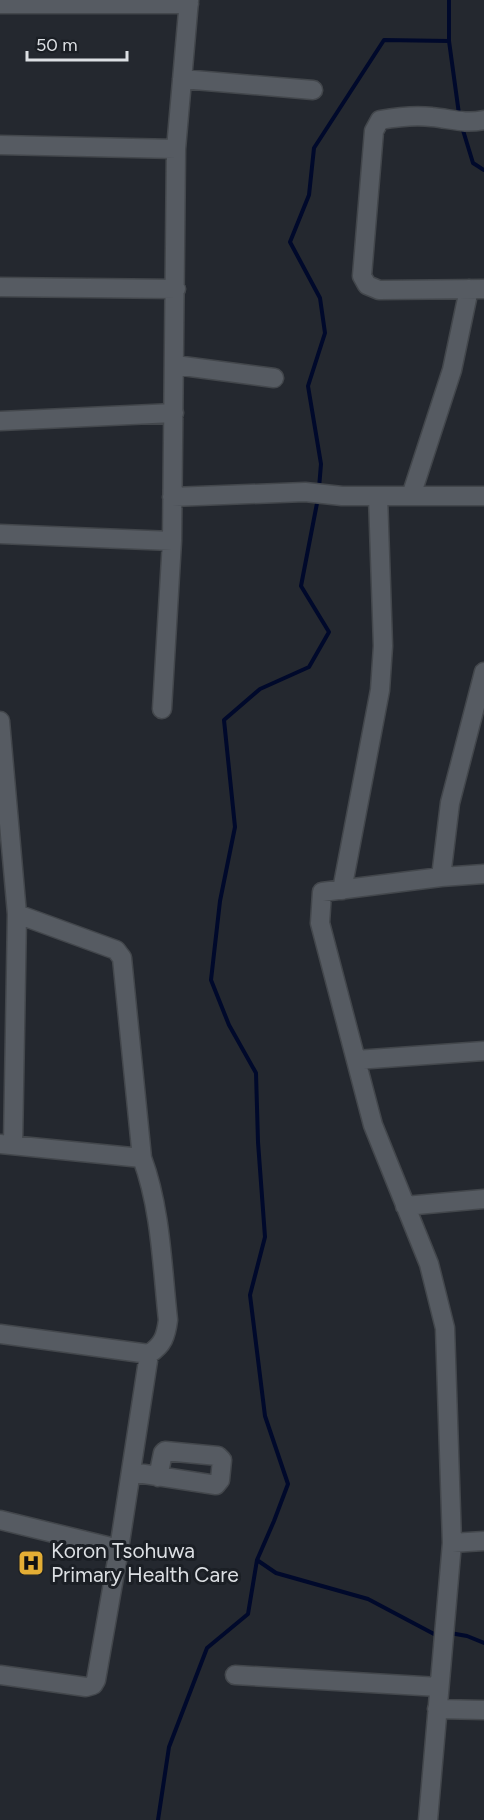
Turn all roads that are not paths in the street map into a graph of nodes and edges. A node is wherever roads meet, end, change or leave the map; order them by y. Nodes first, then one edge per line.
1 (189, 2) edge
2 (0, 4) edge
3 (182, 79) junction
4 (313, 90) dead end
5 (480, 121) edge
6 (0, 145) edge
7 (176, 149) junction
8 (0, 288) edge
9 (176, 289) junction
10 (476, 289) edge
11 (175, 366) junction
12 (274, 378) dead end
13 (174, 413) junction
14 (0, 422) edge
15 (378, 496) junction
16 (411, 496) junction
17 (484, 496) edge
18 (172, 497) junction
19 (0, 534) edge
20 (172, 541) junction
21 (484, 672) edge
22 (162, 708) dead end
23 (0, 721) edge
24 (5, 827) edge
25 (484, 874) edge
26 (441, 877) junction
27 (342, 890) junction
28 (17, 914) junction
29 (484, 1051) edge
30 (356, 1060) junction
31 (6, 1144) edge
32 (142, 1158) junction
33 (484, 1199) edge
34 (405, 1206) junction
35 (0, 1334) edge
36 (149, 1354) junction
37 (131, 1472) junction
38 (158, 1477) dead end
39 (0, 1520) edge
40 (484, 1541) edge
41 (452, 1543) junction
42 (120, 1549) junction
43 (0, 1675) edge
44 (235, 1676) dead end
45 (439, 1687) junction
46 (437, 1709) junction
47 (484, 1710) edge
48 (428, 1820) edge

1 - 2 street
1 - 3 street
3 - 4 street
3 - 7 street
5 - 10 street
6 - 7 street
7 - 9 street
8 - 9 street
9 - 11 street
10 - 16 street
11 - 12 street
11 - 13 street
13 - 14 street
13 - 18 street
15 - 16 street
15 - 18 street
15 - 27 street
16 - 17 street
18 - 20 street
19 - 20 street
20 - 22 street
21 - 26 street
23 - 24 street
24 - 28 street
25 - 26 street
26 - 27 street
27 - 30 street
28 - 31 street
28 - 32 street
29 - 30 street
30 - 34 street
31 - 32 street
32 - 36 street
33 - 34 street
34 - 41 street
35 - 36 street
36 - 37 street
37 - 38 street
37 - 42 street
39 - 42 street
40 - 41 street
41 - 45 street
42 - 43 street
44 - 45 street
45 - 46 street
46 - 47 street
46 - 48 street

